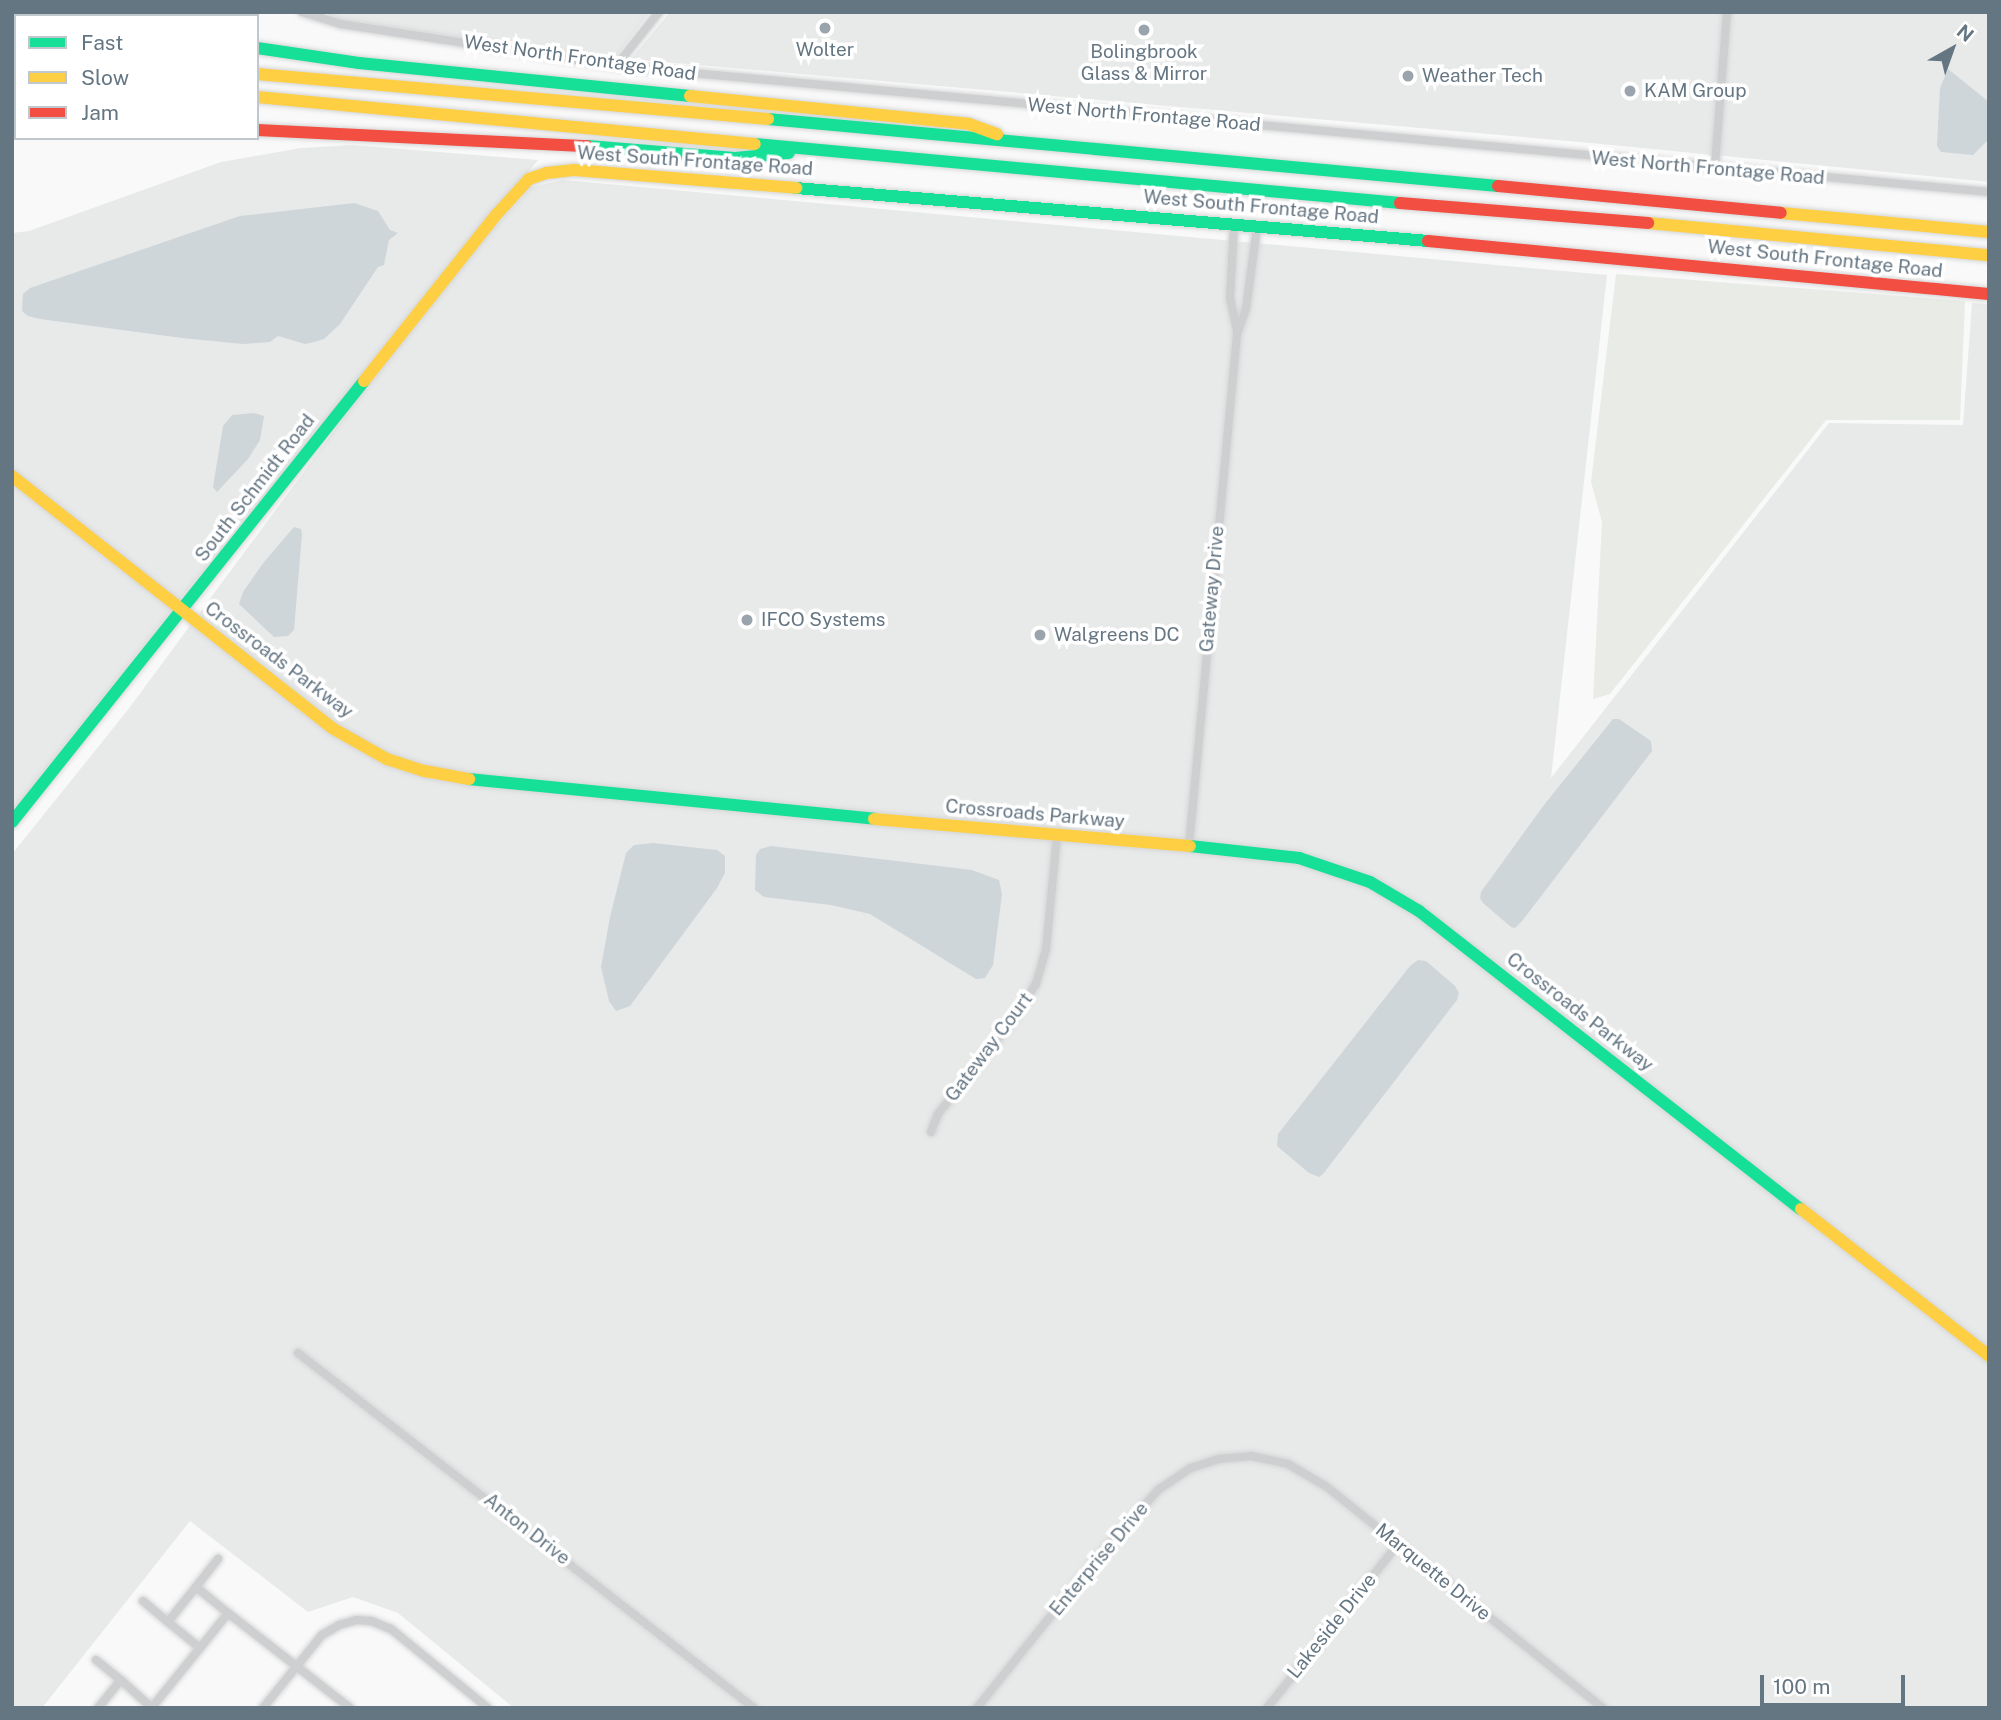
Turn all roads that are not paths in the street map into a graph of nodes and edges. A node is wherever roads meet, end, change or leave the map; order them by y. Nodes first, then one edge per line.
1 (302, 12) edge
2 (659, 12) edge
3 (1727, 12) edge
4 (259, 48) edge
5 (616, 66) junction
6 (259, 75) edge
7 (259, 97) edge
8 (259, 130) edge
9 (1019, 142) junction
10 (825, 149) junction
11 (1715, 165) junction
12 (529, 180) joint
13 (1989, 192) edge
14 (1234, 225) junction
15 (1258, 228) junction
16 (1989, 232) edge
17 (1989, 255) edge
18 (1989, 294) edge
19 (1237, 334) junction
20 (12, 475) edge
21 (182, 611) junction
22 (12, 822) edge
23 (1057, 836) junction
24 (1189, 845) junction
25 (931, 1132) dead end
26 (298, 1353) dead end
27 (1989, 1356) edge
28 (1251, 1456) joint
29 (1398, 1544) junction
30 (218, 1559) dead end
31 (195, 1587) junction
32 (143, 1601) dead end
33 (228, 1613) junction
34 (168, 1622) junction
35 (200, 1648) junction
36 (96, 1660) dead end
37 (297, 1665) junction
38 (121, 1680) junction
39 (152, 1707) edge
40 (99, 1708) edge
41 (263, 1708) edge
42 (350, 1708) edge
43 (488, 1708) edge
44 (754, 1708) edge
45 (977, 1708) edge
46 (1267, 1708) edge
47 (1603, 1708) edge

1 - 5 street, West North Frontage Road
2 - 5 street
3 - 11 street
4 - 9 main road
5 - 11 street, West North Frontage Road
6 - 9 main road
7 - 10 main road
8 - 10 main road
9 - 16 main road
10 - 17 main road
11 - 13 street, West North Frontage Road
12 - 14 main road, West South Frontage Road
12 - 21 main road, South Schmidt Road
14 - 15 main road, West South Frontage Road
14 - 19 street, Gateway Drive
15 - 18 main road, West South Frontage Road
15 - 19 street, Gateway Drive
19 - 24 street, Gateway Drive
20 - 21 main road, Crossroads Parkway
21 - 22 main road, South Schmidt Road
21 - 23 main road, Crossroads Parkway
23 - 24 main road, Crossroads Parkway
23 - 25 street, Gateway Court
24 - 27 main road, Crossroads Parkway
26 - 44 street, Anton Drive
28 - 29 street, Marquette Drive
28 - 45 street, Enterprise Drive
29 - 46 street, Lakeside Drive
29 - 47 street, Marquette Drive
30 - 31 street
31 - 33 street
31 - 34 street
32 - 34 street
33 - 35 street
33 - 37 street
34 - 35 street
35 - 39 street
36 - 38 street
37 - 41 street
37 - 42 street
37 - 43 street
38 - 39 street
38 - 40 street

